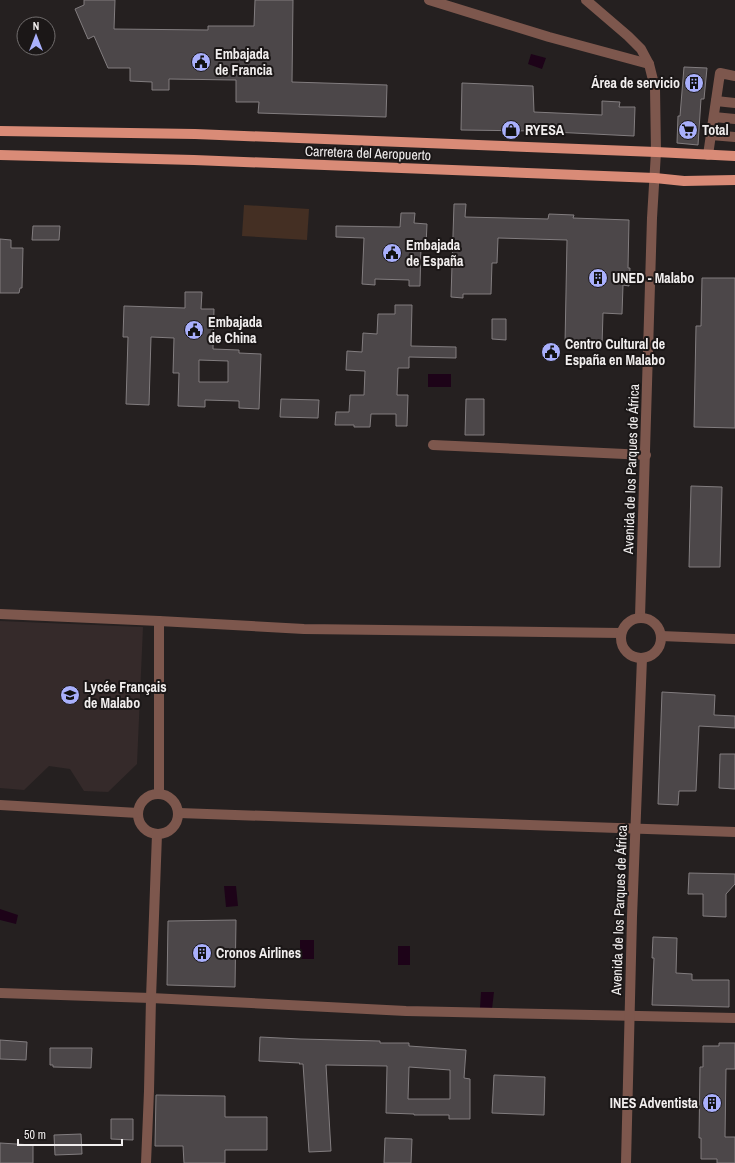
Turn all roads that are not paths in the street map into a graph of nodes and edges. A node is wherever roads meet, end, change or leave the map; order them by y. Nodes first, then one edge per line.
1 (429, 0) edge
2 (586, 0) edge
3 (649, 64) junction
4 (735, 76) edge
5 (716, 101) junction
6 (735, 103) edge
7 (714, 117) junction
8 (735, 119) edge
9 (0, 131) edge
10 (711, 135) junction
11 (735, 137) edge
12 (656, 152) junction
13 (0, 155) edge
14 (708, 155) junction
15 (735, 156) edge
16 (655, 178) junction
17 (735, 180) edge
18 (433, 445) dead end
19 (646, 454) junction
20 (0, 614) edge
21 (640, 617) junction
22 (158, 621) junction
23 (621, 633) junction
24 (661, 636) junction
25 (735, 639) edge
26 (642, 658) junction
27 (159, 793) junction
28 (0, 805) edge
29 (138, 813) junction
30 (179, 813) junction
31 (636, 829) junction
32 (735, 832) edge
33 (157, 834) junction
34 (0, 993) edge
35 (151, 998) junction
36 (631, 1016) junction
37 (735, 1018) edge
38 (146, 1163) edge
39 (626, 1163) edge

1 - 3 street
2 - 3 street, Avenida de los Parques de África
3 - 12 street, Avenida de los Parques de África
4 - 5 street
5 - 6 street
5 - 7 street
7 - 8 street
7 - 10 street
9 - 12 main road, Carretera del Aeropuerto
10 - 11 street
10 - 14 street
12 - 14 main road, Carretera del Aeropuerto
12 - 16 street, Avenida de los Parques de África
13 - 16 main road, Carretera del Aeropuerto
14 - 15 main road, Carretera del Aeropuerto
16 - 17 main road, Carretera del Aeropuerto
16 - 19 street, Avenida de los Parques de África
18 - 19 street
19 - 21 street, Avenida de los Parques de África
20 - 22 street
21 - 23 street
21 - 24 street
22 - 23 street
22 - 27 street
23 - 26 street
24 - 25 street
24 - 26 street
26 - 31 street, Avenida de los Parques de África
27 - 29 street
27 - 30 street
28 - 29 street
29 - 33 street
30 - 31 street
30 - 33 street
31 - 32 street
31 - 36 street, Avenida de los Parques de África
33 - 35 street
34 - 35 street
35 - 36 street
35 - 38 street
36 - 37 street
36 - 39 street, Avenida de los Parques de África

